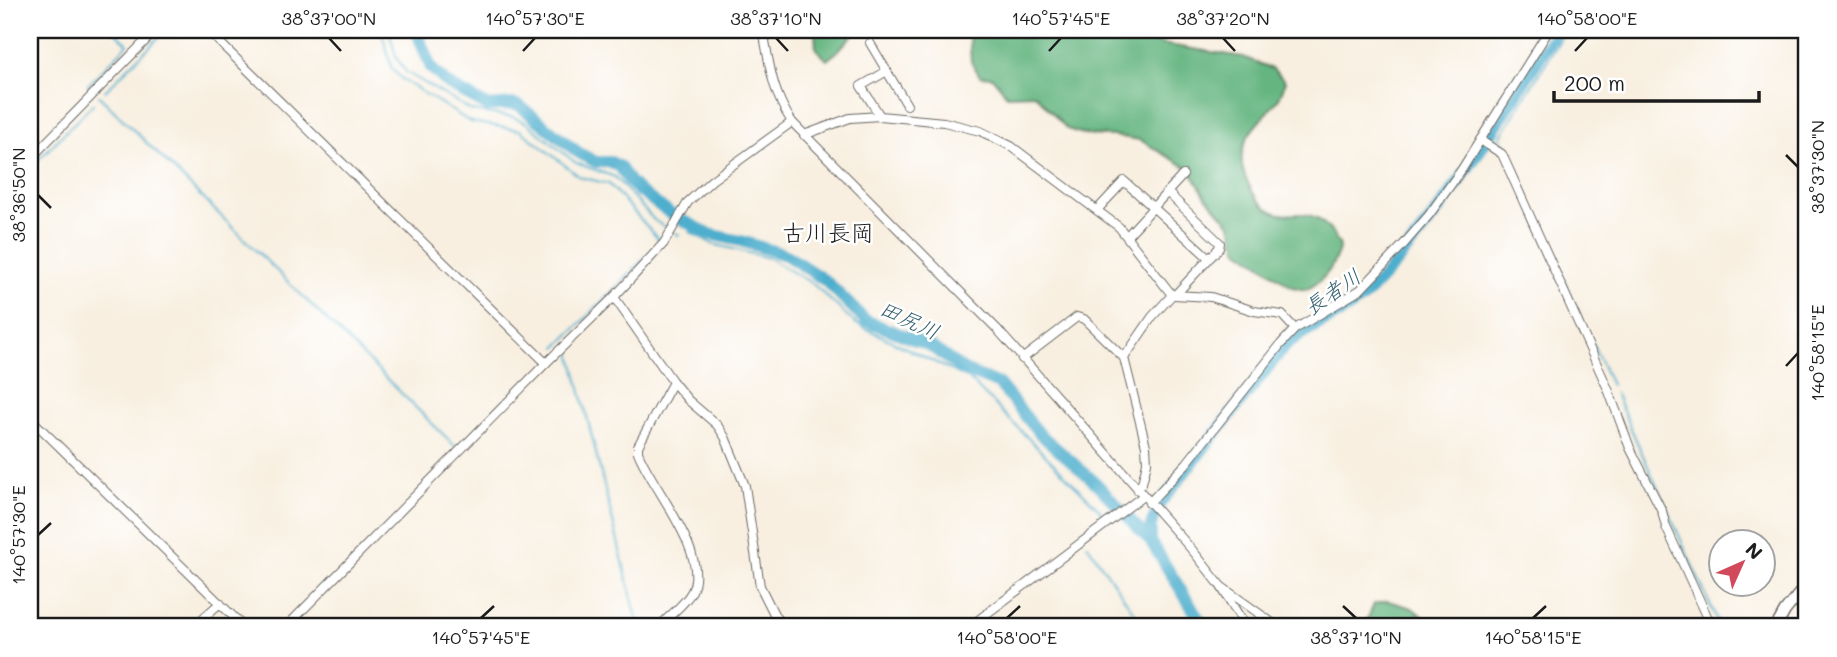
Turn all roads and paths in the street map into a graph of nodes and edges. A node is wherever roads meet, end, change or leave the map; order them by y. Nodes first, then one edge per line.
1 (156, 30) edge
2 (207, 30) edge
3 (763, 30) edge
4 (1549, 30) edge
5 (870, 43) dead end
6 (887, 71) junction
7 (907, 105) dead end
8 (880, 117) junction
9 (792, 122) junction
10 (804, 135) junction
11 (1484, 142) junction
12 (30, 159) edge
13 (1183, 175) dead end
14 (1167, 192) junction
15 (1153, 208) junction
16 (1097, 210) junction
17 (1127, 236) junction
18 (1209, 258) junction
19 (1174, 294) junction
20 (614, 297) junction
21 (1295, 329) junction
22 (1124, 358) junction
23 (1022, 359) junction
24 (546, 363) junction
25 (673, 382) junction
26 (30, 418) edge
27 (1146, 499) junction
28 (1807, 583) edge
29 (1220, 585) junction
30 (220, 603) junction
31 (193, 627) edge
32 (244, 627) edge
33 (286, 627) edge
34 (659, 627) edge
35 (783, 627) edge
36 (970, 627) edge
37 (1246, 627) edge
38 (1278, 627) edge
39 (1712, 627) edge
40 (1776, 627) edge

1 - 12 street
2 - 24 street
3 - 9 street
4 - 11 street
5 - 6 street
6 - 7 street
6 - 8 street
8 - 10 street
8 - 16 street
9 - 10 street
9 - 20 street
10 - 23 street
11 - 21 street
11 - 39 street
13 - 14 street
14 - 15 street
14 - 18 street
15 - 16 street
15 - 17 street
15 - 18 street
16 - 17 street
17 - 19 street
18 - 19 street
19 - 21 street
19 - 22 street
20 - 24 street
20 - 25 street
21 - 27 street
22 - 23 street
22 - 27 street
23 - 27 street
24 - 33 street
25 - 34 street
25 - 35 street
26 - 30 street
27 - 29 street
27 - 36 street
28 - 40 main road
29 - 37 street
29 - 38 street
30 - 31 street
30 - 32 street

